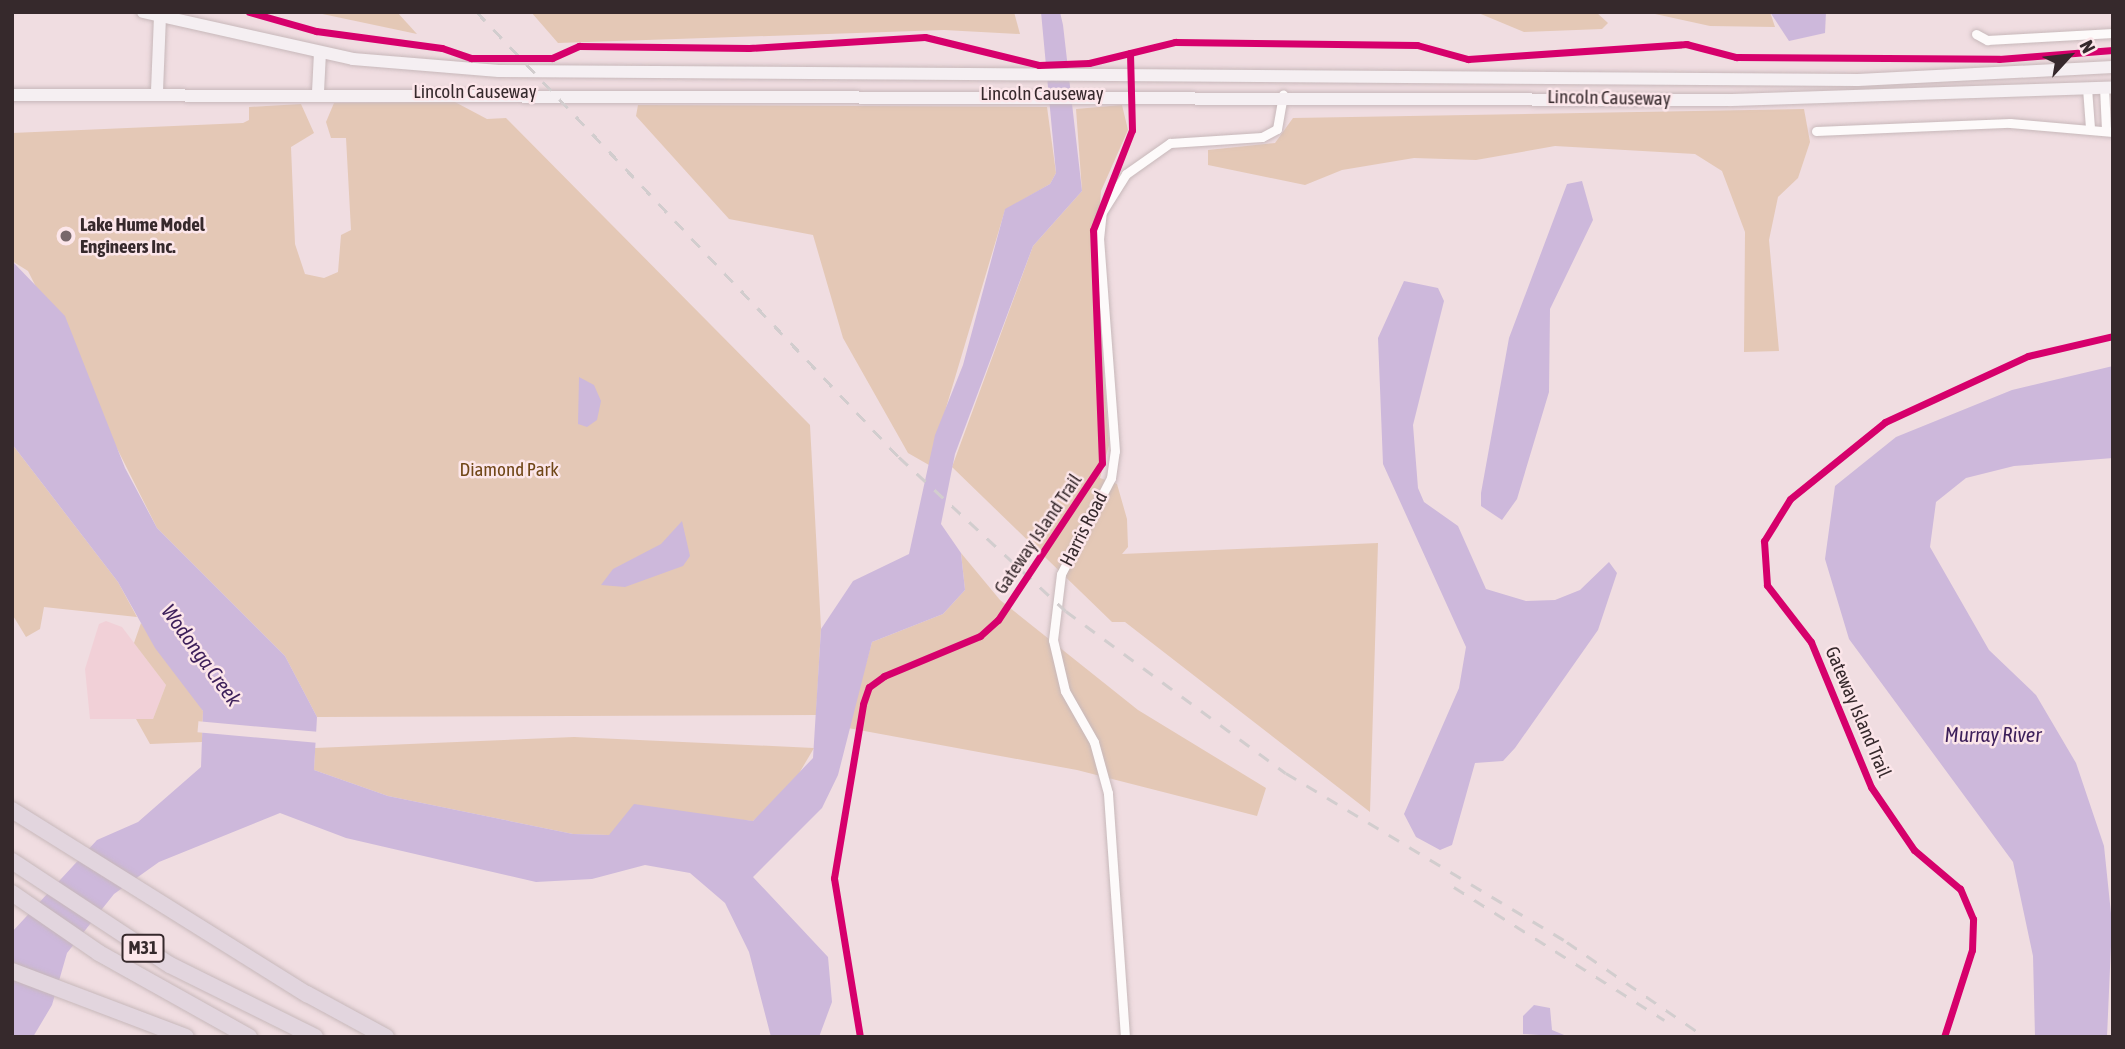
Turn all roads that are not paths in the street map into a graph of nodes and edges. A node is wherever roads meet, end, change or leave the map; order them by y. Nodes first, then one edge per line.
1 (143, 12) edge
2 (160, 15) junction
3 (2113, 33) edge
4 (1976, 34) dead end
5 (320, 52) junction
6 (2113, 67) edge
7 (2094, 68) junction
8 (1283, 76) junction
9 (2109, 87) edge
10 (2087, 88) junction
11 (157, 91) junction
12 (318, 92) junction
13 (12, 95) edge
14 (1283, 95) junction
15 (2090, 128) junction
16 (2109, 130) edge
17 (1816, 131) dead end
18 (12, 810) edge
19 (12, 861) edge
20 (12, 893) edge
21 (12, 971) edge
22 (186, 1037) edge
23 (249, 1037) edge
24 (315, 1037) edge
25 (386, 1037) edge
26 (1125, 1037) edge

1 - 2 main road, Lincoln Causeway
2 - 5 main road, Lincoln Causeway
2 - 11 main road
3 - 4 street
5 - 8 main road, Lincoln Causeway
5 - 12 main road
6 - 7 main road, Lincoln Causeway
7 - 8 main road, Lincoln Causeway
7 - 9 main road
7 - 10 main road
8 - 14 main road
9 - 10 main road, Lincoln Causeway
9 - 16 street
10 - 14 main road, Lincoln Causeway
10 - 15 street
11 - 12 main road, Lincoln Causeway
11 - 13 main road, Lincoln Causeway
12 - 14 main road, Lincoln Causeway
14 - 26 street, Harris Road
15 - 16 street
15 - 17 street
18 - 25 highway
19 - 24 highway, M31
20 - 23 highway, M31
21 - 22 highway

